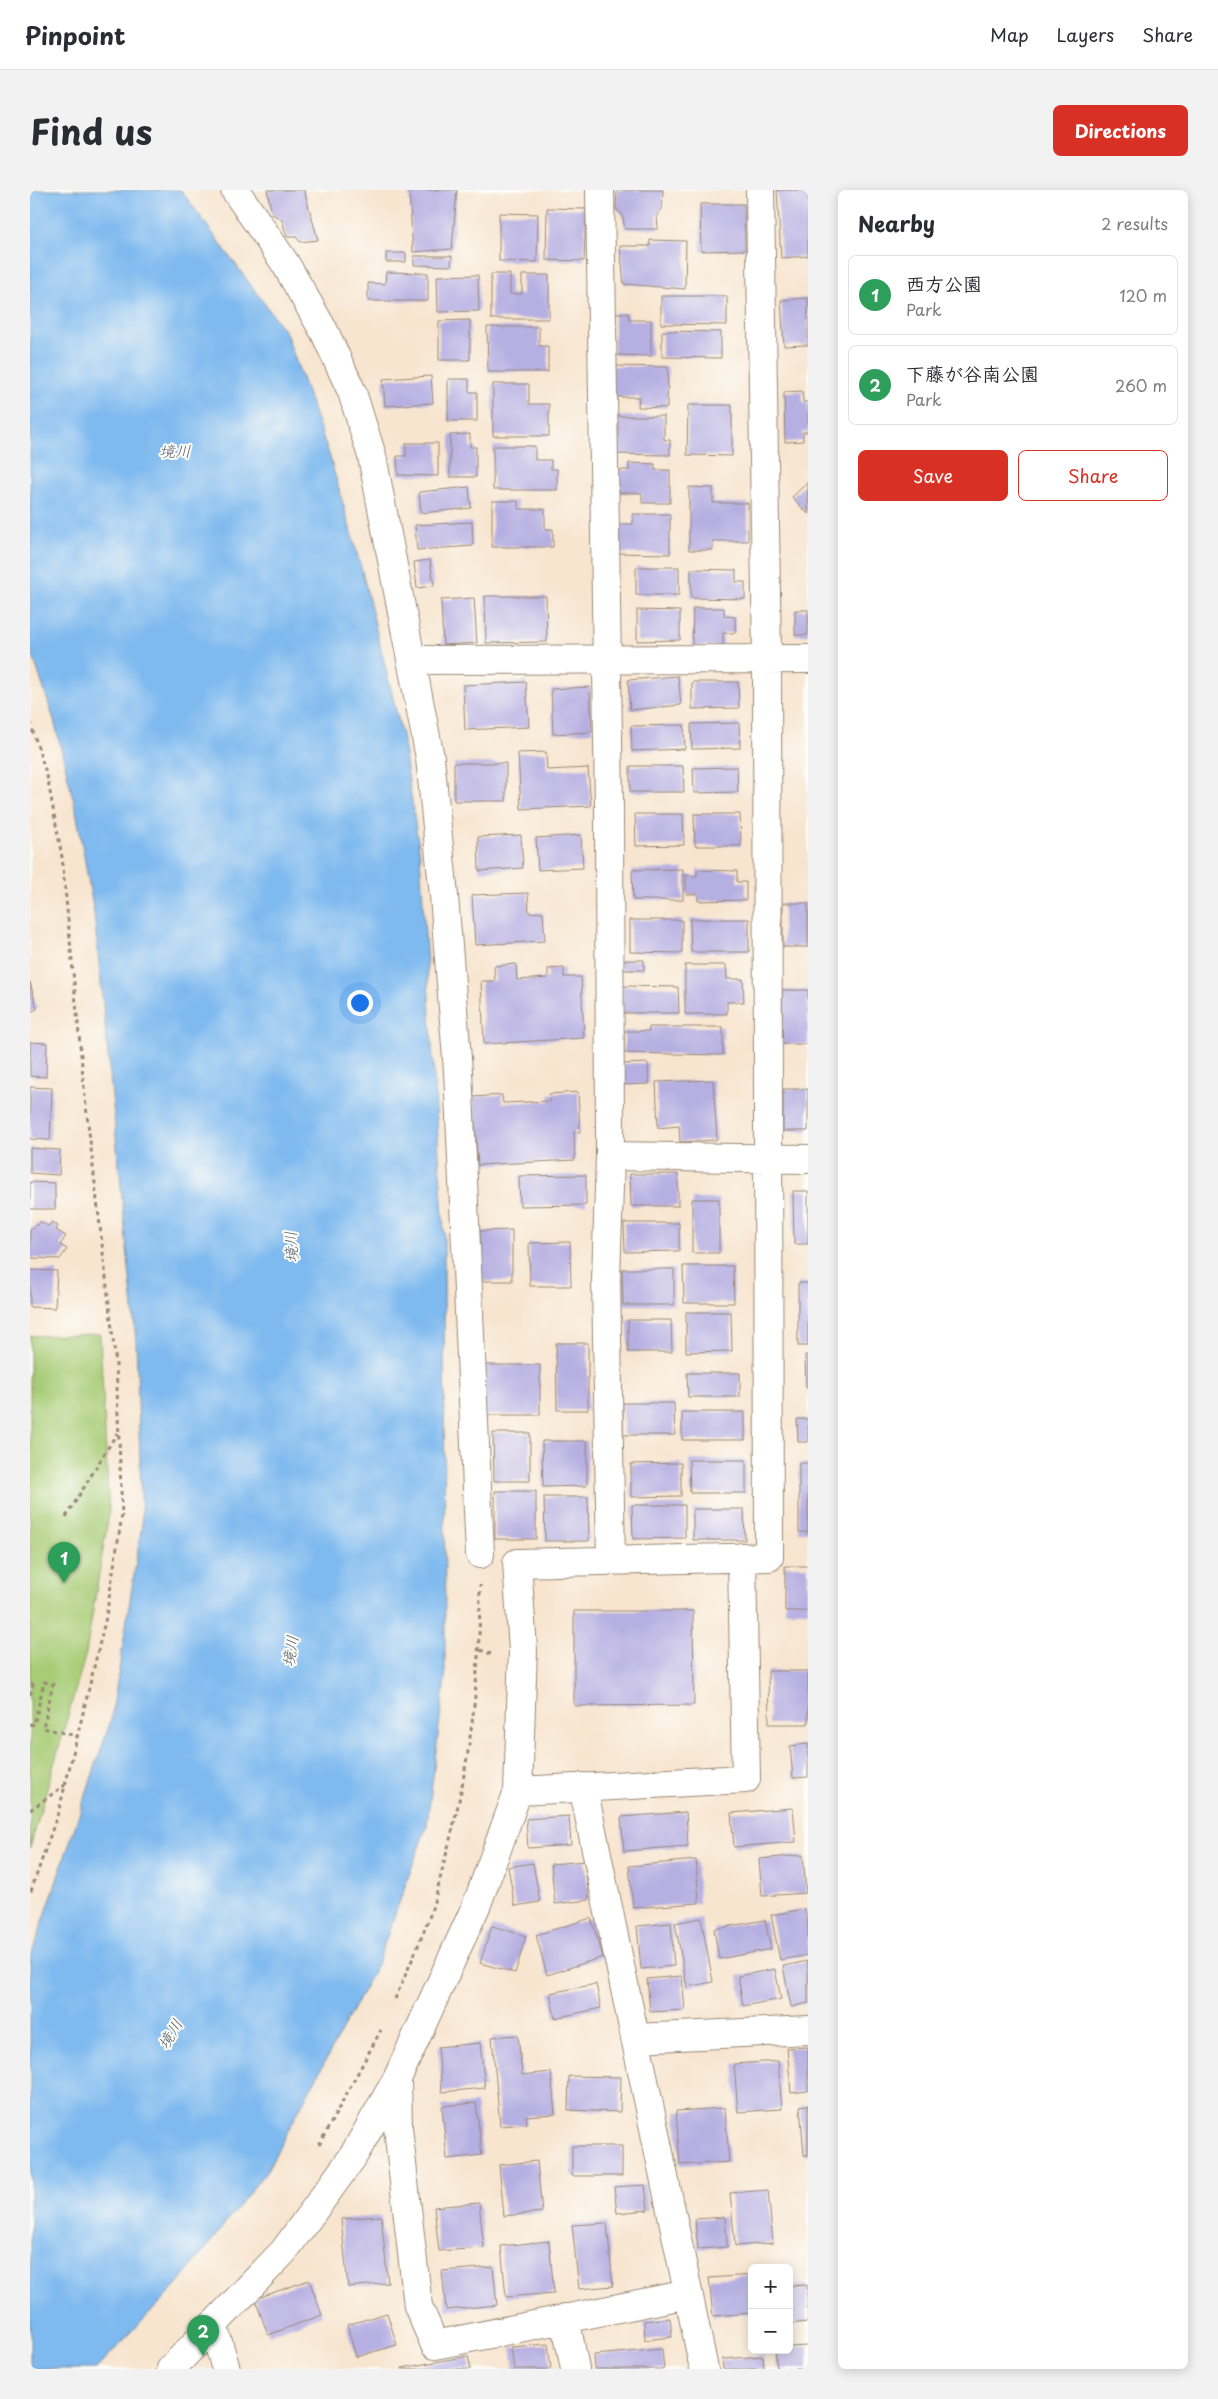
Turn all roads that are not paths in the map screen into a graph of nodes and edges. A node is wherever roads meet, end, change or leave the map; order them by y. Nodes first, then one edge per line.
1 (235, 190) edge
2 (600, 190) edge
3 (760, 190) edge
4 (608, 658) junction
5 (808, 658) edge
6 (767, 659) junction
7 (411, 660) junction
8 (610, 1156) junction
9 (768, 1159) junction
10 (808, 1159) edge
11 (480, 1554) road end
12 (742, 1557) junction
13 (611, 1560) junction
14 (583, 1788) junction
15 (518, 1791) junction
16 (808, 2030) edge
17 (635, 2038) junction
18 (397, 2079) junction
19 (688, 2294) junction
20 (565, 2318) junction
21 (213, 2325) junction
22 (171, 2369) edge
23 (226, 2369) edge
24 (574, 2369) edge
25 (704, 2369) edge

1 - 7 street
2 - 4 street
3 - 6 street
4 - 6 street
4 - 7 street
4 - 8 street
5 - 6 street
6 - 9 street
7 - 11 street
8 - 9 street
8 - 13 street
9 - 10 street
9 - 12 street
12 - 13 street
12 - 14 street
13 - 15 street
14 - 15 street
14 - 17 street
15 - 18 street
16 - 17 street
17 - 19 street
18 - 20 street
18 - 21 street
19 - 20 street
19 - 25 street
20 - 24 street
21 - 22 street
21 - 23 street

